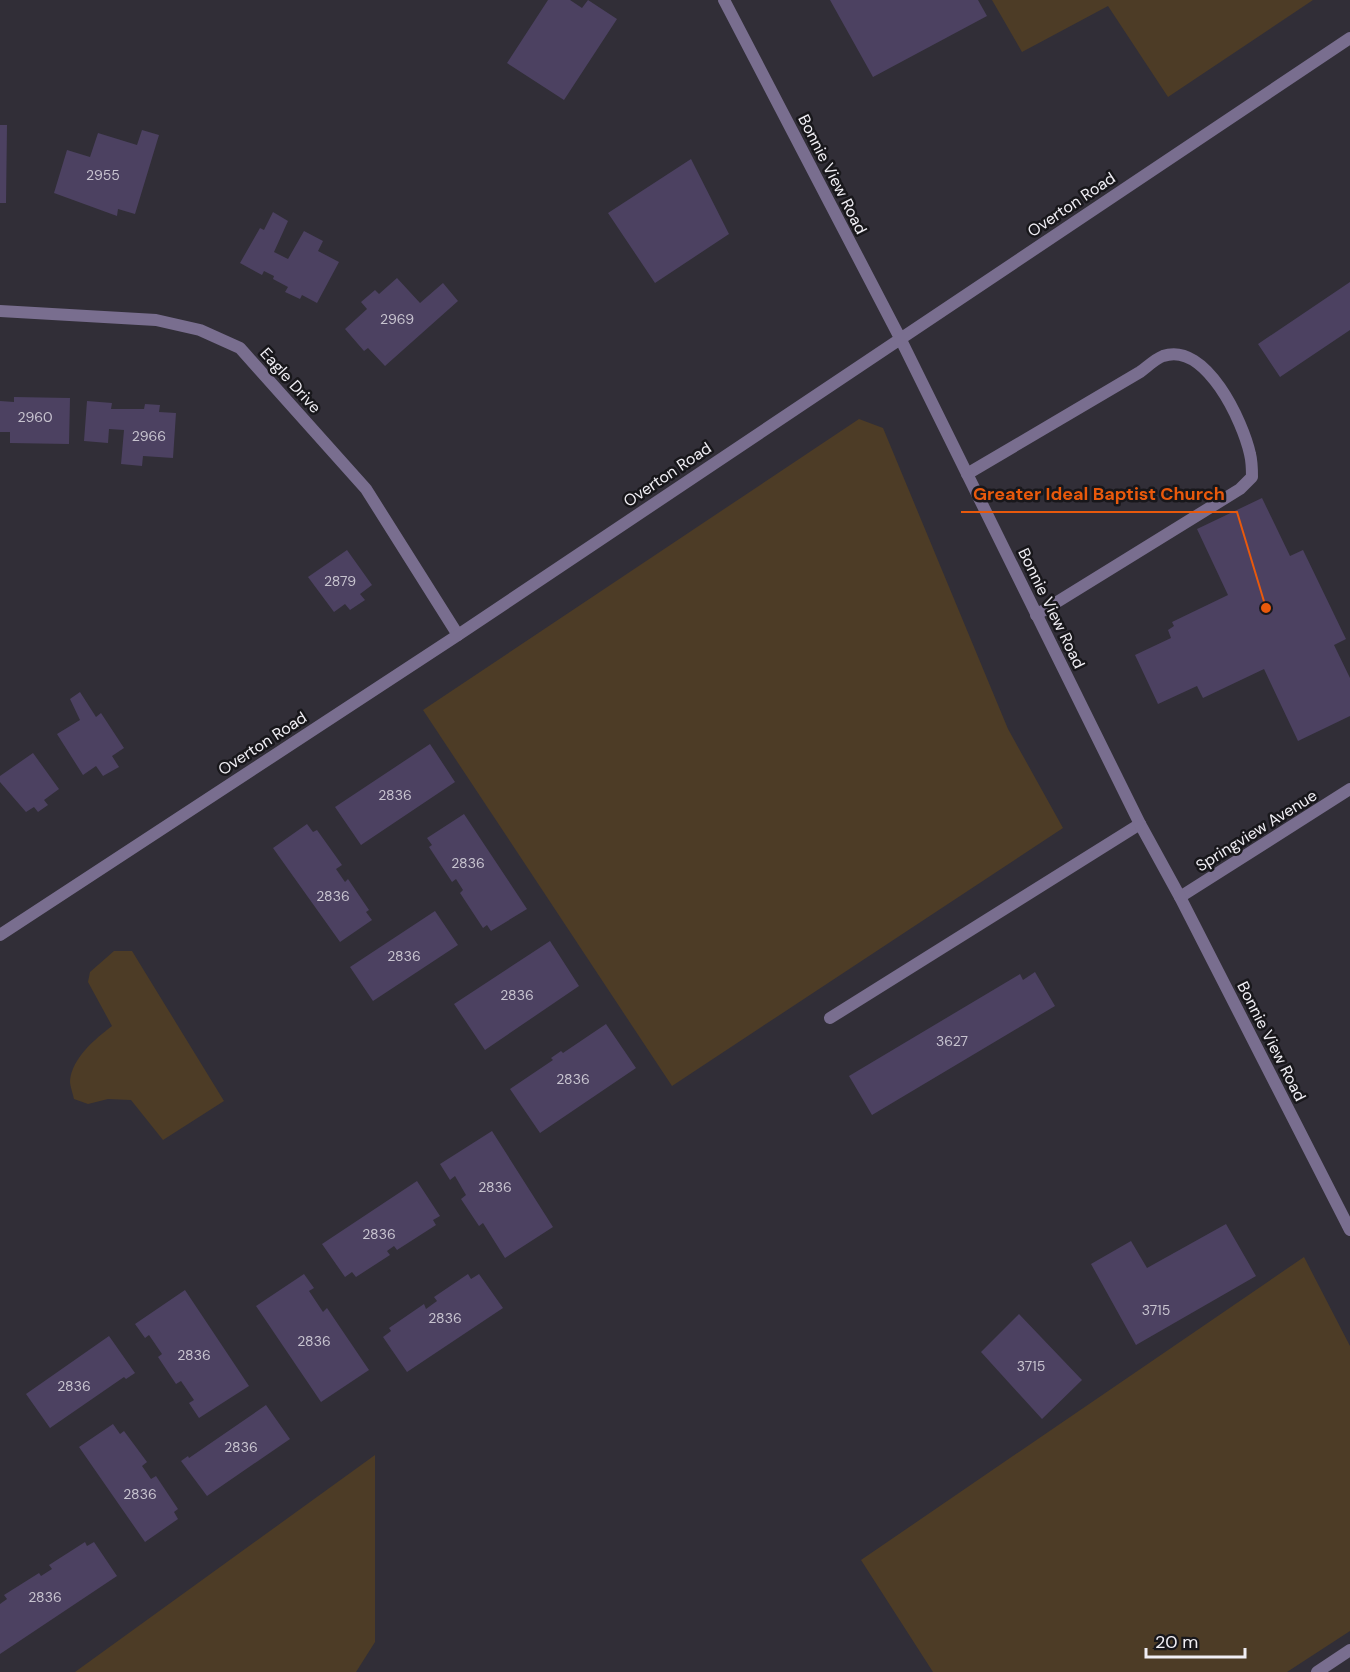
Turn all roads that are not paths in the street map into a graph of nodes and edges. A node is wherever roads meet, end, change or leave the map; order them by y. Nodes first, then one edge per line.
1 (724, 0) edge
2 (1350, 38) edge
3 (0, 311) edge
4 (900, 338) junction
5 (967, 474) junction
6 (1036, 615) junction
7 (458, 635) junction
8 (1350, 789) edge
9 (1140, 824) junction
10 (1180, 897) junction
11 (0, 935) edge
12 (830, 1018) dead end
13 (1350, 1230) edge
14 (1350, 1650) edge
15 (1317, 1672) edge

1 - 4 street, Bonnie View Road
2 - 4 street, Overton Road
3 - 7 street, Eagle Drive
4 - 5 street, Bonnie View Road
4 - 7 street, Overton Road
5 - 6 street, Bonnie View Road
5 - 6 street
6 - 9 street, Bonnie View Road
7 - 11 street, Overton Road
8 - 10 street, Springview Avenue
9 - 10 street, Bonnie View Road
9 - 12 street
10 - 13 street, Bonnie View Road
14 - 15 street

